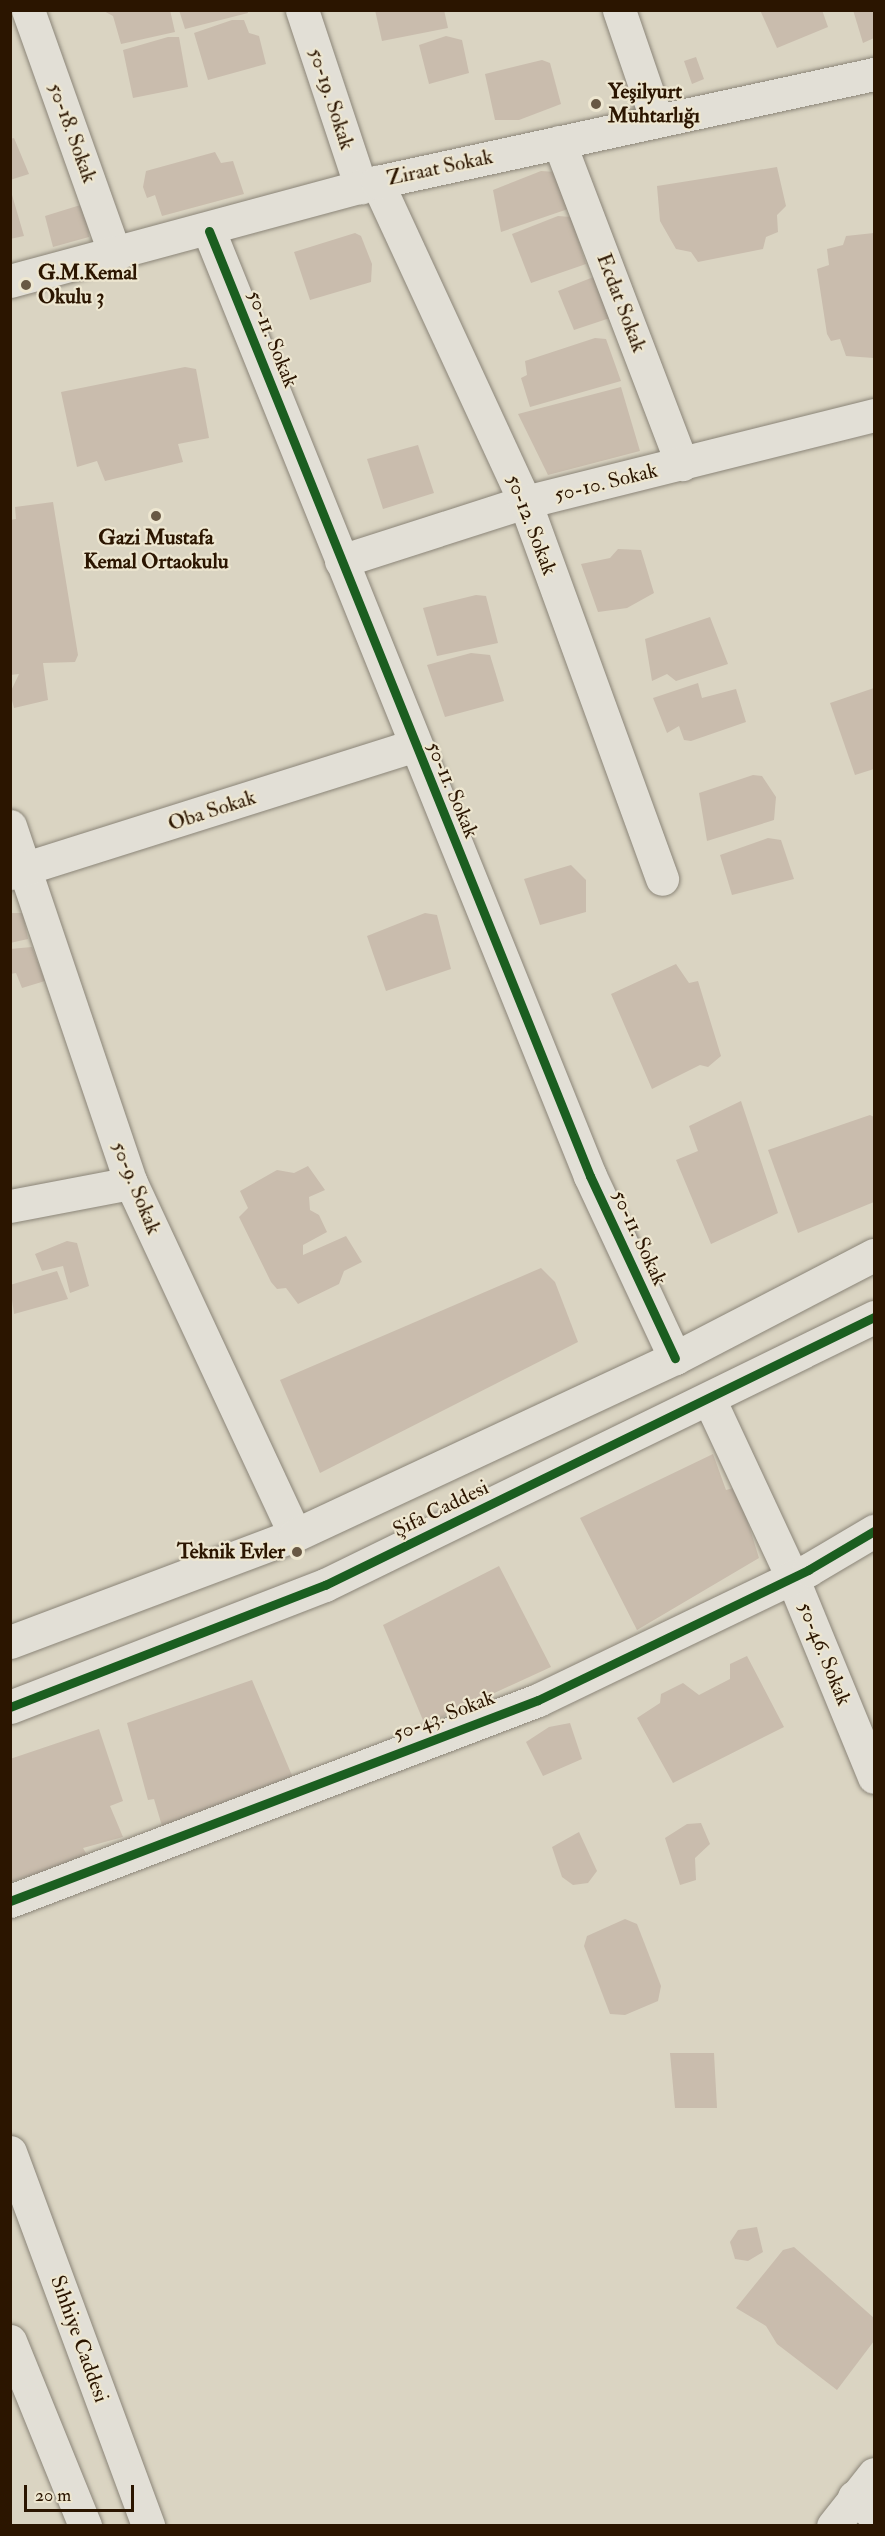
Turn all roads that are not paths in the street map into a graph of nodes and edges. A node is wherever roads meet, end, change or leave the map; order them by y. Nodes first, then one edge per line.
1 (28, 10) edge
2 (302, 10) edge
3 (619, 10) edge
4 (874, 74) edge
5 (657, 121) junction
6 (559, 142) junction
7 (369, 184) junction
8 (209, 231) junction
9 (115, 255) junction
10 (10, 281) edge
11 (874, 415) edge
12 (682, 464) junction
13 (525, 502) junction
14 (340, 561) junction
15 (414, 746) junction
16 (10, 826) edge
17 (18, 872) edge
18 (662, 879) dead end
19 (130, 1184) junction
20 (10, 1206) edge
21 (874, 1255) edge
22 (874, 1317) edge
23 (675, 1358) junction
24 (710, 1401) junction
25 (874, 1531) edge
26 (295, 1535) junction
27 (792, 1577) junction
28 (10, 1642) edge
29 (10, 1707) edge
30 (874, 1777) edge
31 (10, 1901) edge
32 (10, 2152) edge
33 (10, 2341) edge
34 (868, 2496) edge
35 (86, 2526) edge
36 (148, 2526) edge
37 (833, 2526) edge

1 - 9 street, 50-18. Sokak
2 - 7 street, 50-19. Sokak
3 - 5 street
4 - 5 street, Ziraat Sokak
5 - 6 street, Ziraat Sokak
6 - 7 street, Ziraat Sokak
6 - 12 street, Ecdat Sokak
7 - 8 street, Ziraat Sokak
7 - 13 street, 50-12. Sokak
8 - 9 street, Ziraat Sokak
8 - 14 street, 50-11. Sokak
9 - 10 street, Ziraat Sokak
11 - 12 street, 50-10. Sokak
12 - 13 street, 50-10. Sokak
13 - 14 street, 50-10. Sokak
13 - 18 street, 50-12. Sokak
14 - 15 street, 50-11. Sokak
15 - 17 street, Oba Sokak
15 - 23 street, 50-11. Sokak
16 - 17 street, 50-9. Sokak
17 - 19 street, 50-9. Sokak
19 - 20 street
19 - 26 street, 50-9. Sokak
21 - 23 street, Şifa Caddesi
22 - 24 street, Şifa Caddesi
23 - 26 street, Şifa Caddesi
24 - 27 street, 50-46. Sokak
24 - 29 street, Şifa Caddesi
25 - 27 street, 50-43. Sokak
26 - 28 street, Şifa Caddesi
27 - 30 street, 50-46. Sokak
27 - 31 street, 50-43. Sokak
32 - 36 street, Sıhhiye Caddesi
33 - 35 street
34 - 37 street

